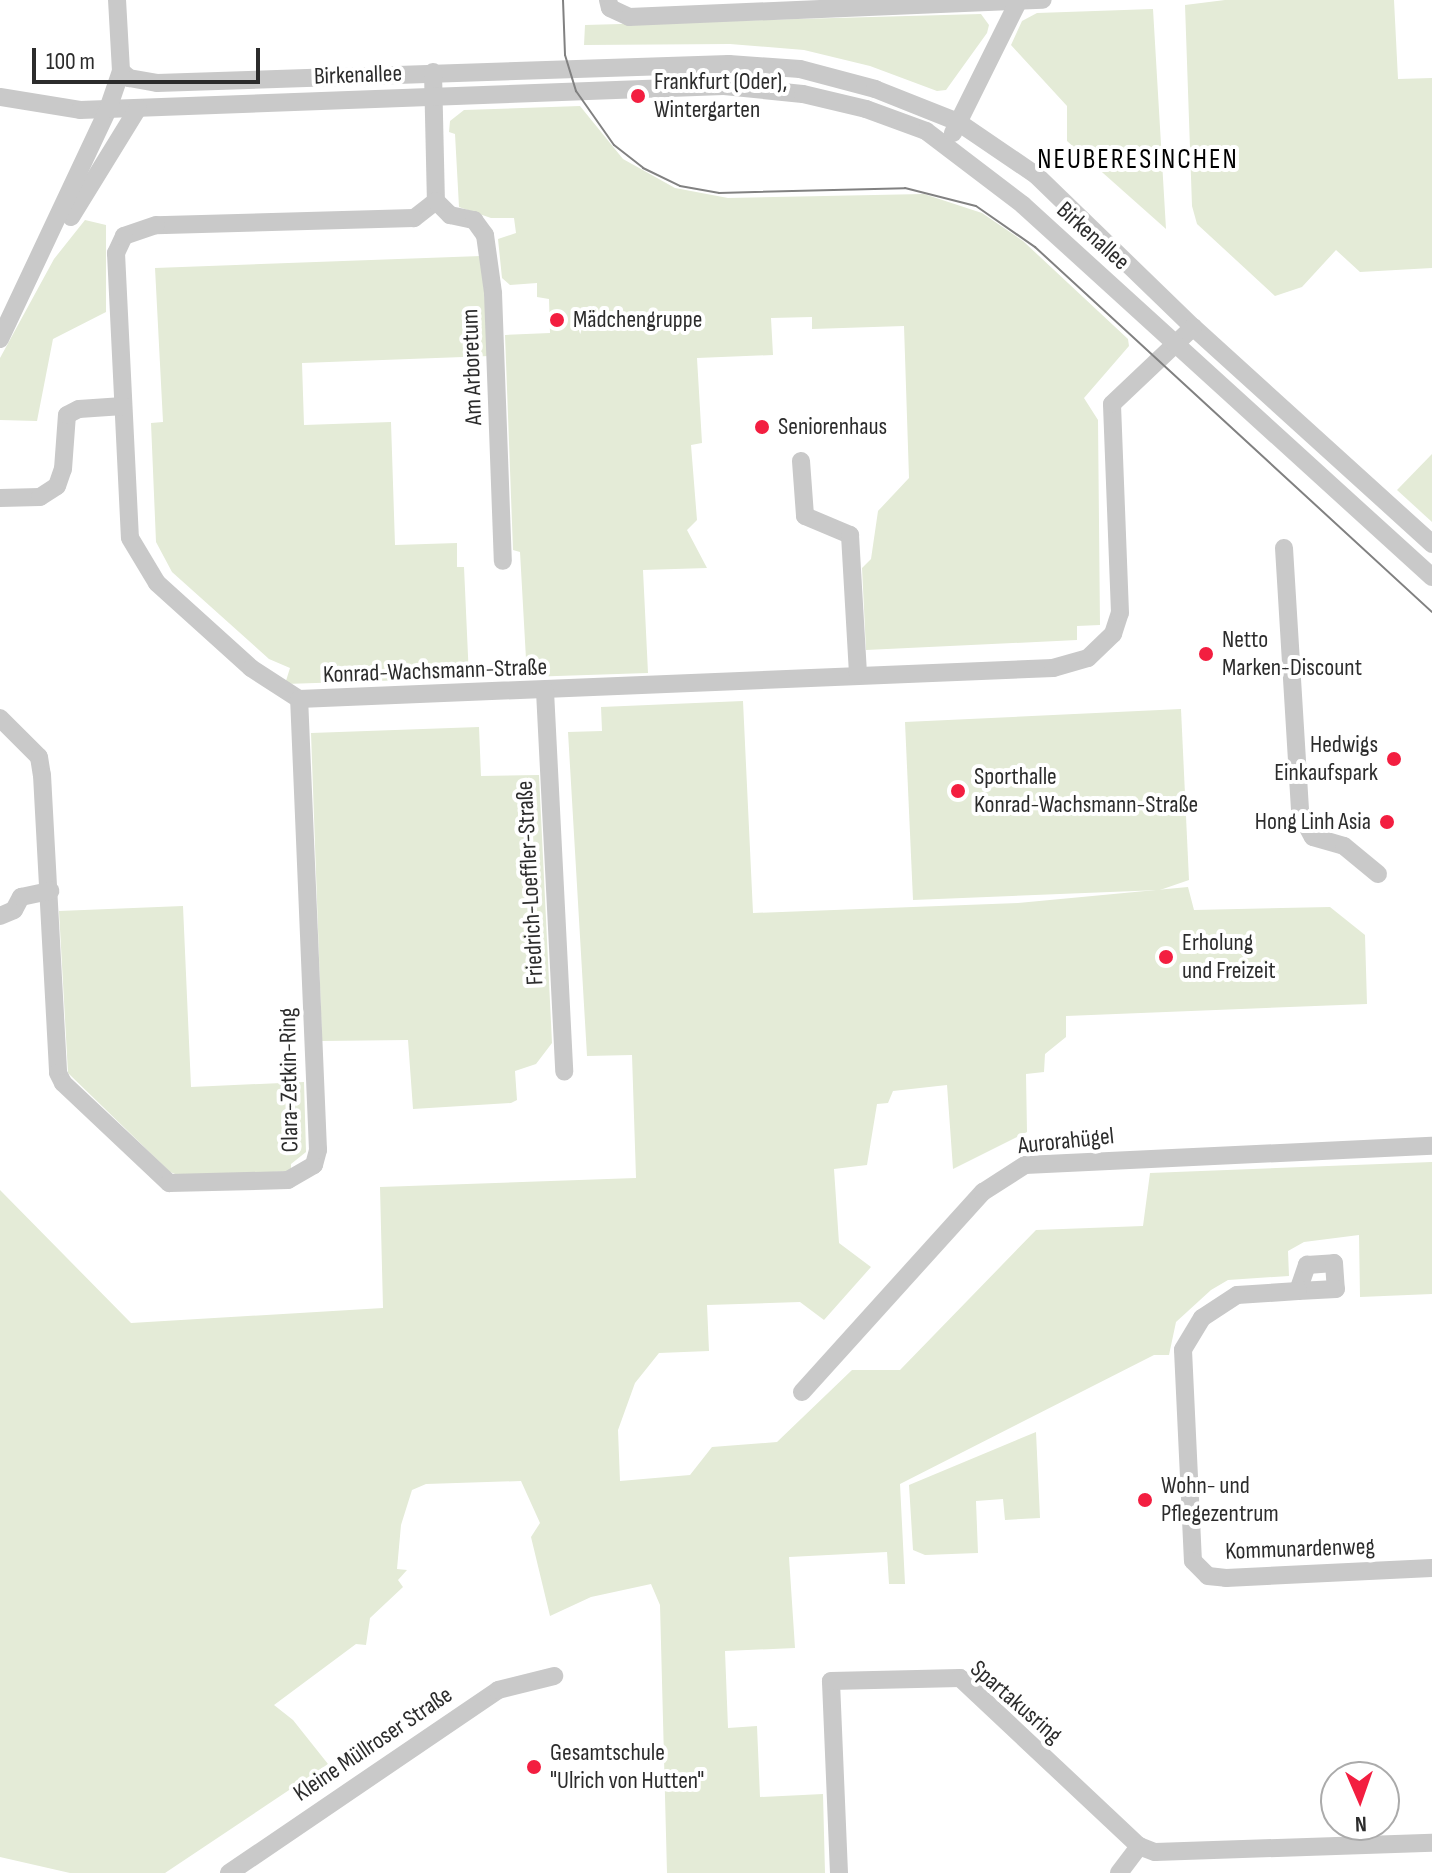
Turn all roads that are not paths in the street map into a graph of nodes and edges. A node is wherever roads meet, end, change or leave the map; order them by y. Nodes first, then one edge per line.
1 (117, 0) edge
2 (608, 0) edge
3 (1043, 0) edge
4 (1019, 1) edge
5 (121, 71) junction
6 (433, 72) junction
7 (435, 96) junction
8 (0, 97) edge
9 (138, 108) junction
10 (108, 109) junction
11 (958, 122) junction
12 (946, 146) junction
13 (436, 201) junction
14 (18, 305) junction
15 (1193, 327) junction
16 (0, 339) edge
17 (1175, 343) junction
18 (123, 406) junction
19 (801, 461) dead end
20 (0, 498) edge
21 (1432, 544) edge
22 (1284, 548) dead end
23 (503, 561) dead end
24 (1432, 577) edge
25 (858, 674) junction
26 (545, 691) junction
27 (299, 699) junction
28 (0, 718) edge
29 (1378, 874) dead end
30 (50, 891) junction
31 (0, 916) edge
32 (564, 1072) dead end
33 (1432, 1146) edge
34 (1298, 1291) dead end
35 (802, 1392) dead end
36 (1432, 1568) edge
37 (554, 1676) dead end
38 (1432, 1843) edge
39 (1139, 1846) junction
40 (229, 1873) edge
41 (839, 1873) edge
42 (1119, 1873) edge

1 - 5 street
2 - 4 street
3 - 4 street
4 - 11 street
5 - 6 street, Birkenallee
5 - 10 street
6 - 7 street
6 - 11 street, Birkenallee
7 - 9 street, Birkenallee
7 - 12 street, Birkenallee
7 - 13 street
8 - 10 street, Birkenallee
9 - 10 street, Birkenallee
9 - 14 street
10 - 14 street
11 - 12 street
11 - 15 street, Birkenallee
12 - 17 street, Birkenallee
13 - 18 street, Konrad-Wachsmann-Straße
13 - 23 street, Am Arboretum
14 - 16 street
15 - 17 street, Konrad-Wachsmann-Straße
15 - 21 street, Birkenallee
17 - 24 street, Birkenallee
17 - 25 street, Konrad-Wachsmann-Straße
18 - 20 street
18 - 27 street, Konrad-Wachsmann-Straße
19 - 25 street
22 - 29 street
25 - 26 street, Konrad-Wachsmann-Straße
26 - 27 street, Konrad-Wachsmann-Straße
26 - 32 street, Friedrich-Loeffler-Straße
27 - 30 street, Clara-Zetkin-Ring
28 - 30 street, Clara-Zetkin-Ring
30 - 31 street
33 - 35 street, Aurorahügel
34 - 36 street, Kommunardenweg
37 - 40 street, Kleine Müllroser Straße
38 - 39 street
39 - 41 street, Spartakusring
39 - 42 street

